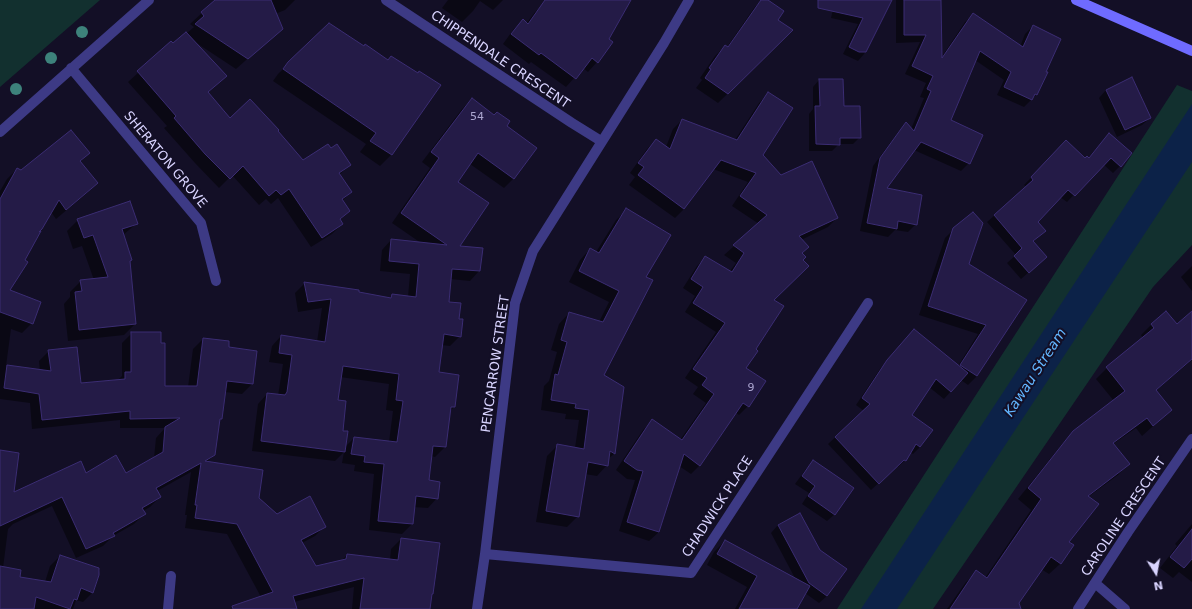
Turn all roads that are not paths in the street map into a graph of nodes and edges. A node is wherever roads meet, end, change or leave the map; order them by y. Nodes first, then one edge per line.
1 (149, 0) edge
2 (386, 0) edge
3 (689, 0) edge
4 (1076, 0) edge
5 (1192, 51) edge
6 (72, 68) junction
7 (0, 132) edge
8 (601, 141) junction
9 (216, 281) dead end
10 (868, 303) dead end
11 (1192, 440) edge
12 (485, 554) junction
13 (171, 576) dead end
14 (1096, 583) junction
15 (168, 609) edge
16 (477, 609) edge
17 (1078, 609) edge
18 (1124, 609) edge

1 - 6 street
2 - 8 street, CHIPPENDALE CRESCENT
3 - 8 street, PENCARROW STREET
4 - 5 street
6 - 7 street
6 - 9 street, SHERATON GROVE
8 - 12 street, PENCARROW STREET
10 - 12 street, CHADWICK PLACE
11 - 14 street, CAROLINE CRESCENT
12 - 16 street, PENCARROW STREET
13 - 15 street
14 - 17 street, CAROLINE CRESCENT
14 - 18 street

